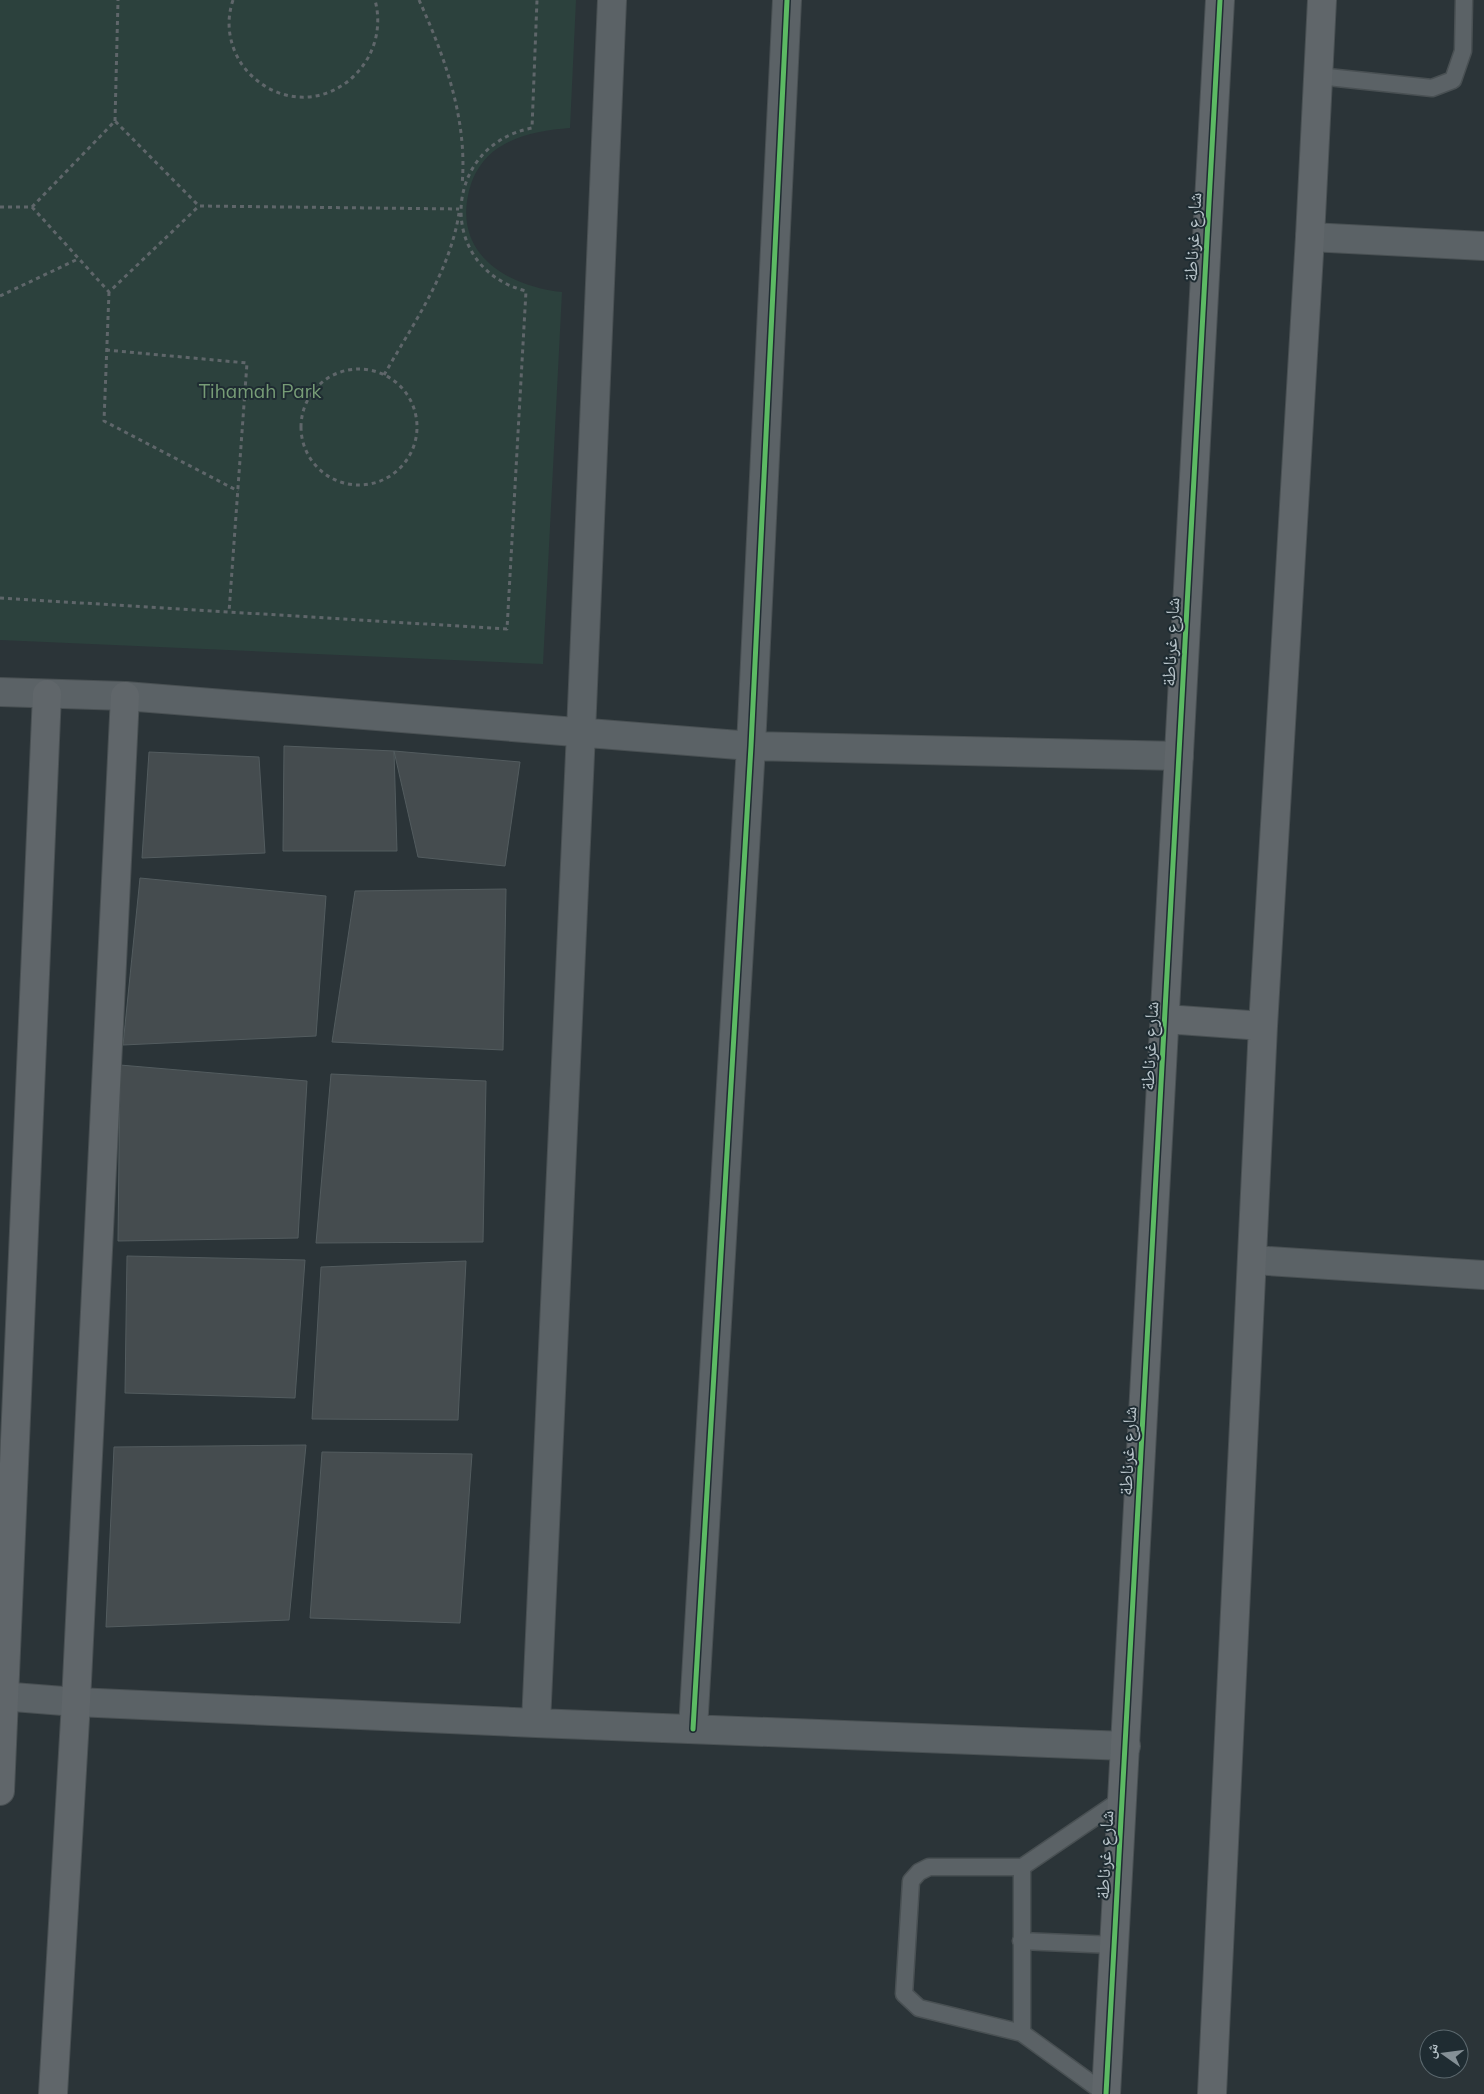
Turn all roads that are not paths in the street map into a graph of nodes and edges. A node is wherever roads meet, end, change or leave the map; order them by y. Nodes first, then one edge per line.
1 (612, 0) edge
2 (787, 0) edge
3 (1220, 0) edge
4 (1322, 0) edge
5 (1464, 0) edge
6 (1318, 76) junction
7 (1310, 237) junction
8 (1484, 246) edge
9 (0, 692) edge
10 (47, 694) junction
11 (126, 696) junction
12 (581, 732) junction
13 (752, 746) junction
14 (1179, 756) junction
15 (1165, 1019) junction
16 (1263, 1026) junction
17 (1253, 1260) junction
18 (1484, 1275) edge
19 (2, 1696) edge
20 (76, 1702) junction
21 (536, 1723) junction
22 (693, 1729) junction
23 (1126, 1746) junction
24 (0, 1791) edge
25 (1122, 1799) junction
26 (1022, 1868) junction
27 (1022, 1941) junction
28 (1114, 1945) junction
29 (1022, 2033) junction
30 (53, 2094) edge
31 (1106, 2094) edge
32 (1212, 2094) edge

1 - 12 street
2 - 13 street
3 - 14 street, شارع غرناطة
4 - 6 street
5 - 6 lane
6 - 7 street
7 - 8 street
7 - 16 street
9 - 10 street
10 - 11 street
10 - 19 street
11 - 12 street
11 - 20 street
12 - 13 street
12 - 21 street
13 - 14 street
13 - 22 street
14 - 15 street, شارع غرناطة
15 - 16 street
15 - 23 street, شارع غرناطة
16 - 17 street
17 - 18 street
17 - 32 street
19 - 20 street
19 - 24 street
20 - 21 street
20 - 30 street
21 - 22 street
22 - 23 street
23 - 25 street, شارع غرناطة
25 - 26 lane
25 - 28 street, شارع غرناطة
26 - 27 lane
26 - 29 lane
27 - 28 lane
27 - 29 lane
28 - 31 street, شارع غرناطة
29 - 31 lane

